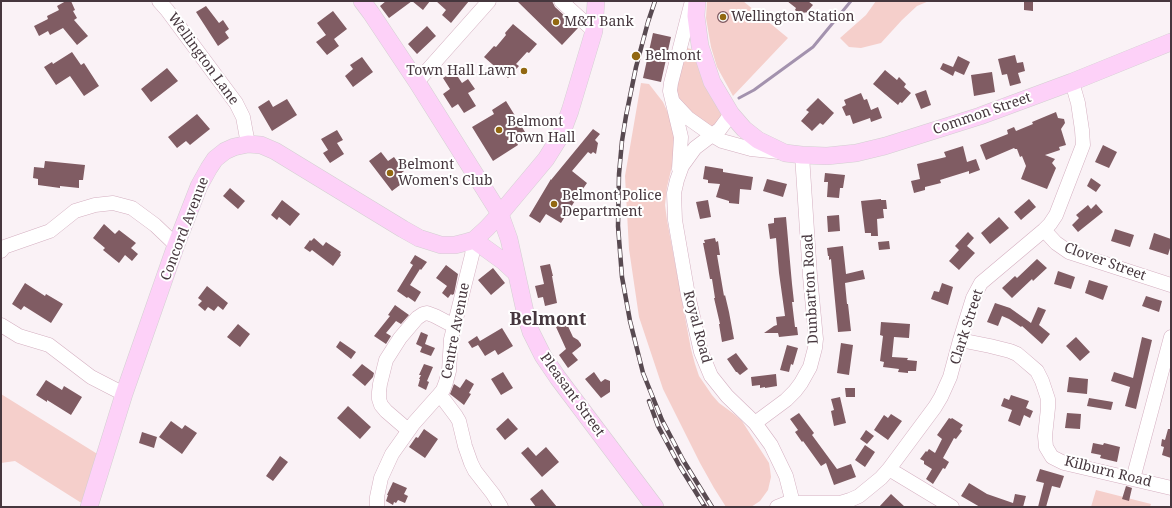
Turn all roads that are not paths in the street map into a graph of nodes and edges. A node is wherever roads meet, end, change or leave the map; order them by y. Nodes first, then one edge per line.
1 (159, 1) edge
2 (362, 1) edge
3 (489, 1) edge
4 (561, 1) edge
5 (596, 1) edge
6 (692, 1) edge
7 (697, 1) edge
8 (594, 31) junction
9 (1171, 42) edge
10 (417, 82) junction
11 (1072, 82) junction
12 (672, 100) junction
13 (731, 114) junction
14 (712, 135) junction
15 (248, 144) junction
16 (785, 153) junction
17 (802, 155) junction
18 (678, 173) junction
19 (500, 214) junction
20 (1044, 230) junction
21 (474, 240) junction
22 (176, 245) junction
23 (1, 251) edge
24 (517, 274) junction
25 (1171, 286) edge
26 (1, 325) edge
27 (454, 326) junction
28 (1171, 337) edge
29 (960, 340) junction
30 (124, 394) junction
31 (438, 396) junction
32 (755, 423) junction
33 (408, 430) junction
34 (889, 469) junction
35 (1134, 479) junction
36 (1171, 488) edge
37 (377, 502) edge
38 (794, 505) edge
39 (89, 507) edge
40 (501, 507) edge
41 (655, 507) edge
42 (777, 507) edge
43 (952, 507) edge

1 - 15 street, Wellington Lane
2 - 10 main road, Pleasant Street
3 - 10 street
4 - 8 street
5 - 8 main road, Concord Avenue
6 - 12 street
7 - 13 main road, Common Street
8 - 19 main road, Concord Avenue
9 - 11 main road, Common Street
10 - 19 main road, Pleasant Street
11 - 17 main road, Common Street
11 - 20 street, Clark Street
12 - 14 street, Common Street
12 - 18 street, Royal Road
13 - 14 street, Royal Road
13 - 16 main road, Common Street
14 - 16 street, Common Street
14 - 18 street, Royal Road
15 - 21 main road, Concord Avenue
15 - 22 main road, Concord Avenue
16 - 17 main road, Common Street
17 - 32 street, Dunbarton Road
18 - 32 street, Royal Road
19 - 21 main road, Concord Avenue
19 - 24 main road, Pleasant Street
20 - 25 street, Clover Street
20 - 29 street, Clark Street
21 - 24 main road
21 - 27 street, Centre Avenue
22 - 23 street
22 - 30 main road, Concord Avenue
24 - 41 main road, Pleasant Street
26 - 30 street
27 - 31 street, Centre Avenue
27 - 33 street
28 - 35 street
29 - 34 street, Clark Street
29 - 35 street, Kilburn Road
30 - 39 main road, Concord Avenue
31 - 33 street, Centre Avenue
31 - 40 street
32 - 38 street, Royal Road
33 - 37 street, Centre Avenue
34 - 38 street, Clark Street
34 - 43 street
35 - 36 street, Kilburn Road
38 - 42 street, Clark Street

